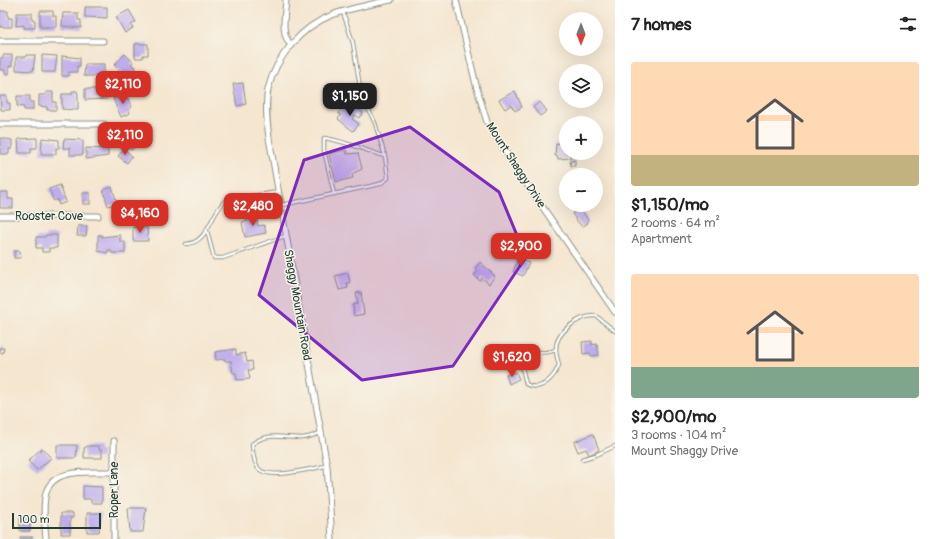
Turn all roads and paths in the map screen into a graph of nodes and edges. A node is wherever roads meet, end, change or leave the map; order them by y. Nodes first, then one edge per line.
1 (286, 0) edge
2 (391, 0) edge
3 (456, 0) edge
4 (343, 12) junction
5 (0, 42) edge
6 (102, 42) dead end
7 (291, 45) junction
8 (0, 124) edge
9 (104, 124) dead end
10 (385, 156) junction
11 (278, 192) junction
12 (334, 194) junction
13 (281, 206) junction
14 (0, 216) edge
15 (98, 216) dead end
16 (207, 231) junction
17 (286, 235) junction
18 (186, 244) dead end
19 (615, 312) edge
20 (615, 331) edge
21 (556, 349) junction
22 (320, 433) junction
23 (114, 441) dead end
24 (615, 446) edge
25 (582, 459) dead end
26 (327, 466) junction
27 (114, 472) junction
28 (46, 539) edge
29 (114, 539) edge
30 (332, 539) edge

1 - 7 street
2 - 4 street, Shaggy Mountain Road
3 - 19 street, Mount Shaggy Drive
4 - 7 street, Shaggy Mountain Road
4 - 10 lane
5 - 6 street
7 - 11 street, Shaggy Mountain Road
8 - 9 street
10 - 12 lane
10 - 12 lane
11 - 13 street, Shaggy Mountain Road
11 - 16 lane
12 - 13 lane
13 - 17 street, Shaggy Mountain Road
14 - 15 street, Rooster Cove
16 - 17 lane
16 - 18 lane
17 - 22 street, Shaggy Mountain Road
20 - 21 lane
21 - 21 lane
22 - 26 street, Shaggy Mountain Road
22 - 26 lane
23 - 27 street, Roper Lane
24 - 25 lane
26 - 30 street, Shaggy Mountain Road
27 - 28 street
27 - 29 street, Roper Lane

